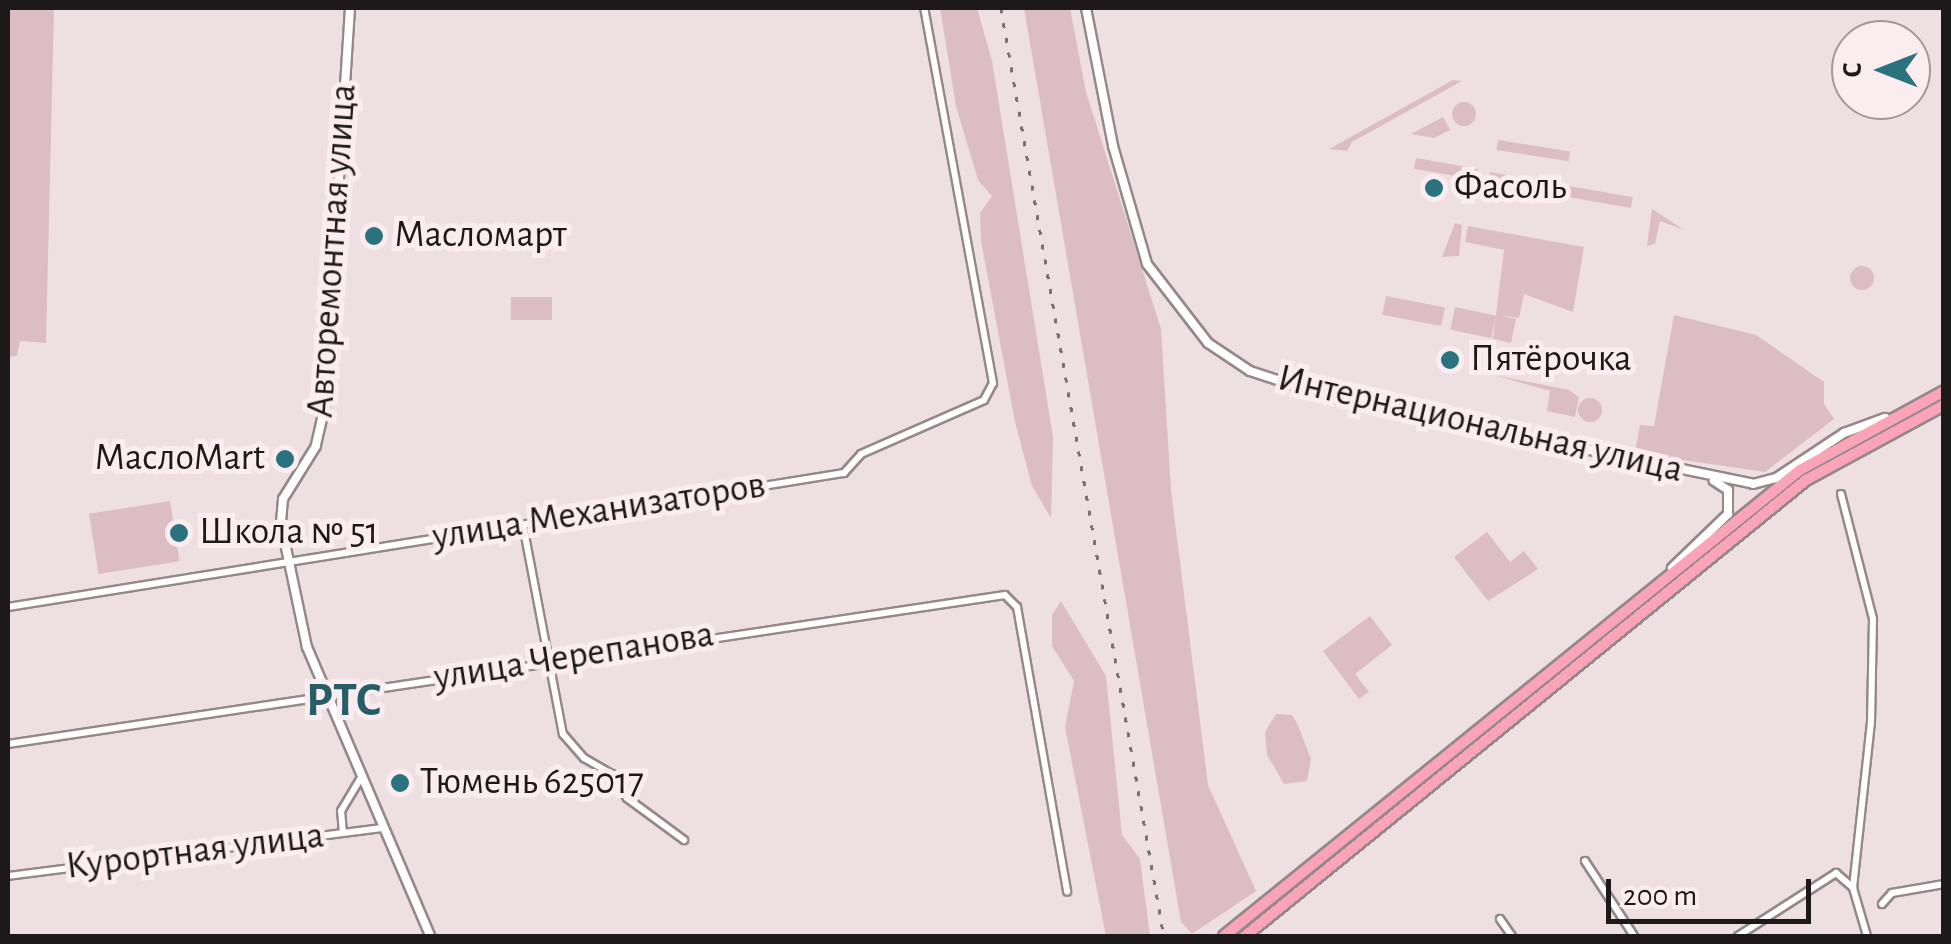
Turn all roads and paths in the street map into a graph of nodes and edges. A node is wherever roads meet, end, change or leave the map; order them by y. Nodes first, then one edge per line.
1 (350, 8) edge
2 (924, 8) edge
3 (1086, 8) edge
4 (1944, 391) edge
5 (1942, 410) edge
6 (1885, 418) junction
7 (1705, 477) junction
8 (1841, 494) dead end
9 (523, 525) junction
10 (287, 563) junction
11 (1658, 586) junction
12 (8, 607) edge
13 (550, 660) junction
14 (327, 694) junction
15 (8, 744) edge
16 (362, 776) junction
17 (383, 828) junction
18 (342, 834) junction
19 (684, 840) dead end
20 (1585, 860) dead end
21 (8, 876) edge
22 (1944, 884) edge
23 (1853, 888) junction
24 (1067, 892) dead end
25 (1882, 904) dead end
26 (1500, 919) dead end
27 (430, 936) edge
28 (1224, 936) edge
29 (1245, 936) edge
30 (1512, 936) edge
31 (1634, 936) edge
32 (1738, 936) edge
33 (1866, 936) edge

1 - 10 street, Авторемонтная улица
2 - 9 street, улица Механизаторов
3 - 7 street, Интернациональная улица
4 - 6 highway
5 - 29 highway
6 - 7 street, Интернациональная улица
6 - 11 highway
7 - 11 street
8 - 23 street
9 - 10 street, улица Механизаторов
9 - 13 street
10 - 12 street, улица Механизаторов
10 - 14 street, Авторемонтная улица
11 - 28 highway
13 - 14 street, улица Черепанова
13 - 19 street
13 - 24 street, улица Черепанова
14 - 15 street, улица Черепанова
14 - 16 street, Авторемонтная улица
16 - 17 street, Авторемонтная улица
16 - 18 street
17 - 18 street, Курортная улица
17 - 27 street, Авторемонтная улица
18 - 21 street, Курортная улица
20 - 31 street
22 - 25 street
23 - 32 street
23 - 33 street
26 - 30 street

